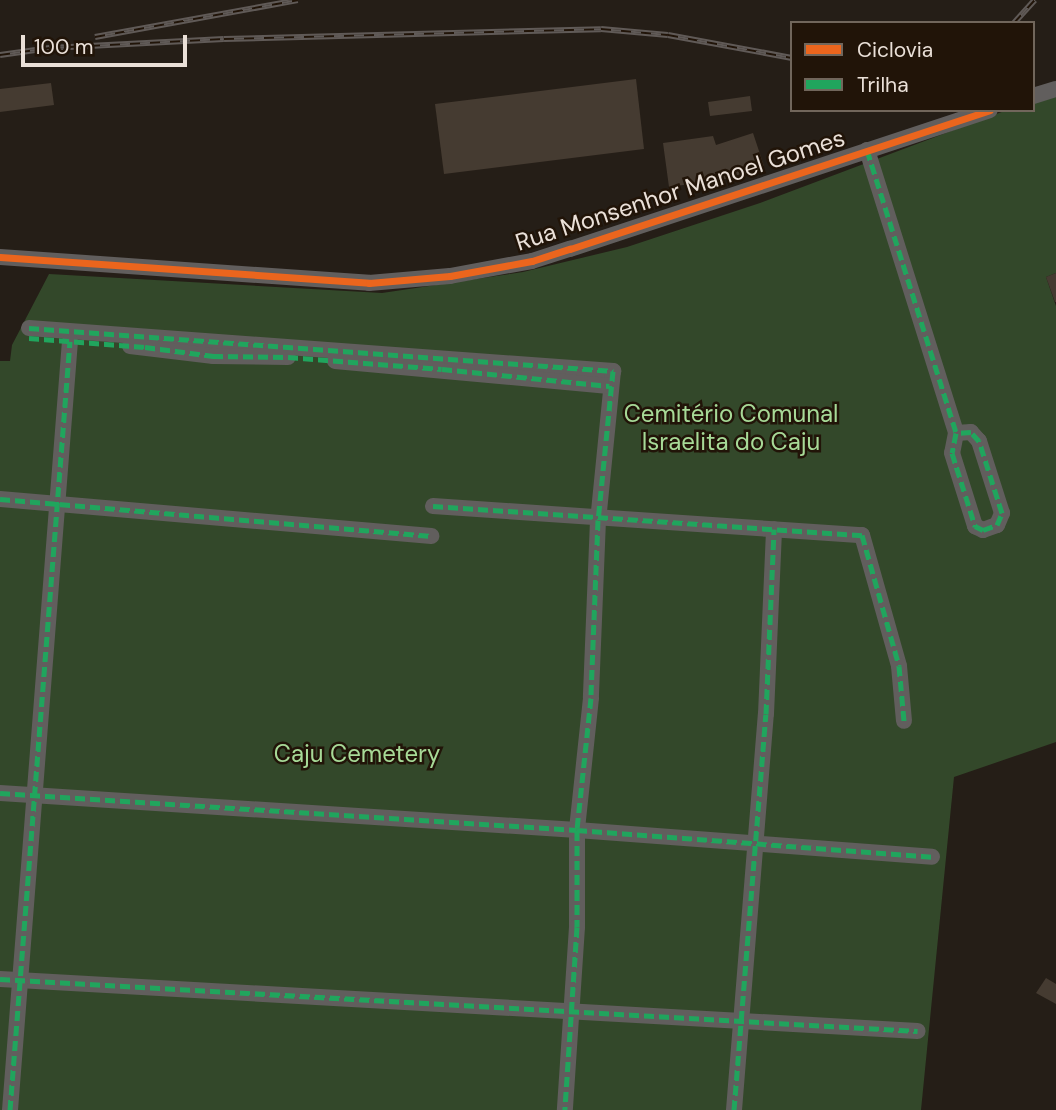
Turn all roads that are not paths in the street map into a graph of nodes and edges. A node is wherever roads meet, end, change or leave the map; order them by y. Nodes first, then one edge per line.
1 (1056, 89) edge
2 (1035, 95) edge
3 (984, 112) edge
4 (867, 150) junction
5 (0, 257) edge
6 (70, 341) junction
7 (609, 386) junction
8 (956, 433) junction
9 (0, 499) edge
10 (58, 503) junction
11 (433, 506) dead end
12 (598, 520) junction
13 (774, 529) junction
14 (431, 536) dead end
15 (904, 721) dead end
16 (0, 793) edge
17 (36, 795) junction
18 (577, 831) junction
19 (754, 845) junction
20 (932, 858) dead end
21 (0, 979) edge
22 (22, 980) junction
23 (572, 1011) junction
24 (740, 1024) junction
25 (918, 1031) dead end
26 (10, 1110) edge
27 (565, 1110) edge
28 (734, 1110) edge

1 - 2 street
3 - 4 street, Rua Monsenhor Manoel Gomes
4 - 5 street, Rua Monsenhor Manoel Gomes
4 - 8 street
6 - 7 street
6 - 7 street
6 - 10 street
7 - 12 street
8 - 8 street
9 - 10 street
10 - 14 street
10 - 17 street
11 - 12 street
12 - 13 street
12 - 18 street
13 - 15 street
13 - 19 street
16 - 17 street
17 - 18 street
17 - 22 street
18 - 19 street
18 - 23 street
19 - 20 street
19 - 24 street
21 - 22 street
22 - 23 street
22 - 26 street
23 - 24 street
23 - 27 street
24 - 25 street
24 - 28 street

